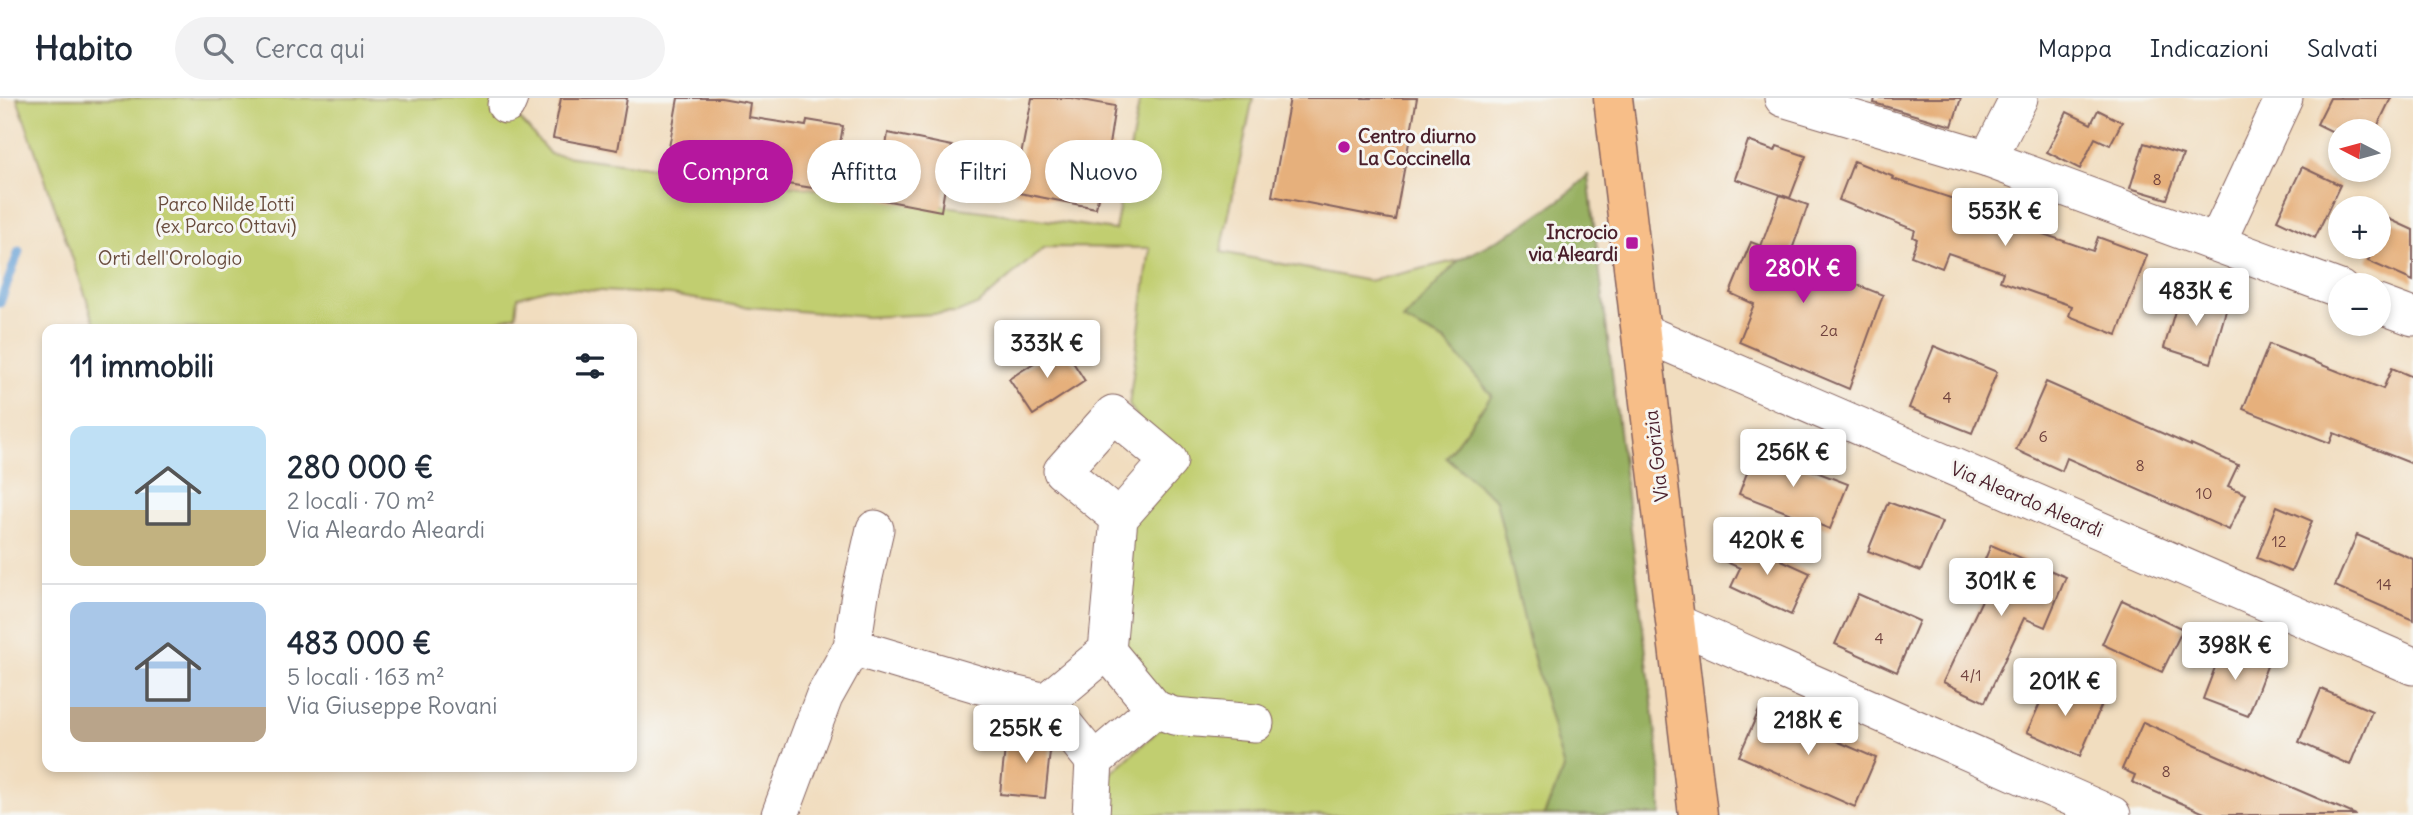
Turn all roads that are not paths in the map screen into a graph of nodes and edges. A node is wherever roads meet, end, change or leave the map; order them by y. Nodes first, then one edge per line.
1 (1613, 98) edge
2 (1783, 98) edge
3 (2019, 98) edge
4 (2284, 98) edge
5 (1988, 159) junction
6 (2217, 242) junction
7 (2328, 284) edge
8 (2391, 309) edge
9 (2413, 317) edge
10 (1642, 332) junction
11 (1119, 518) dead end
12 (875, 529) dead end
13 (1676, 622) junction
14 (852, 647) junction
15 (1107, 651) junction
16 (2413, 666) edge
17 (1046, 702) junction
18 (1155, 709) junction
19 (1255, 723) dead end
20 (1094, 761) junction
21 (780, 815) edge
22 (1091, 815) edge
23 (1698, 815) edge
24 (2112, 815) edge

1 - 10 main road, Via Gorizia
2 - 5 street
3 - 5 street
4 - 6 street
5 - 6 street
6 - 7 street
8 - 9 street
10 - 13 main road, Via Gorizia
10 - 16 street, Via Aleardo Aleardi
11 - 15 street
12 - 14 street
13 - 23 main road, Via Gorizia
13 - 24 street
14 - 17 street
14 - 21 street
15 - 17 street
15 - 18 street
17 - 20 street
18 - 19 street
18 - 20 street
20 - 22 street

